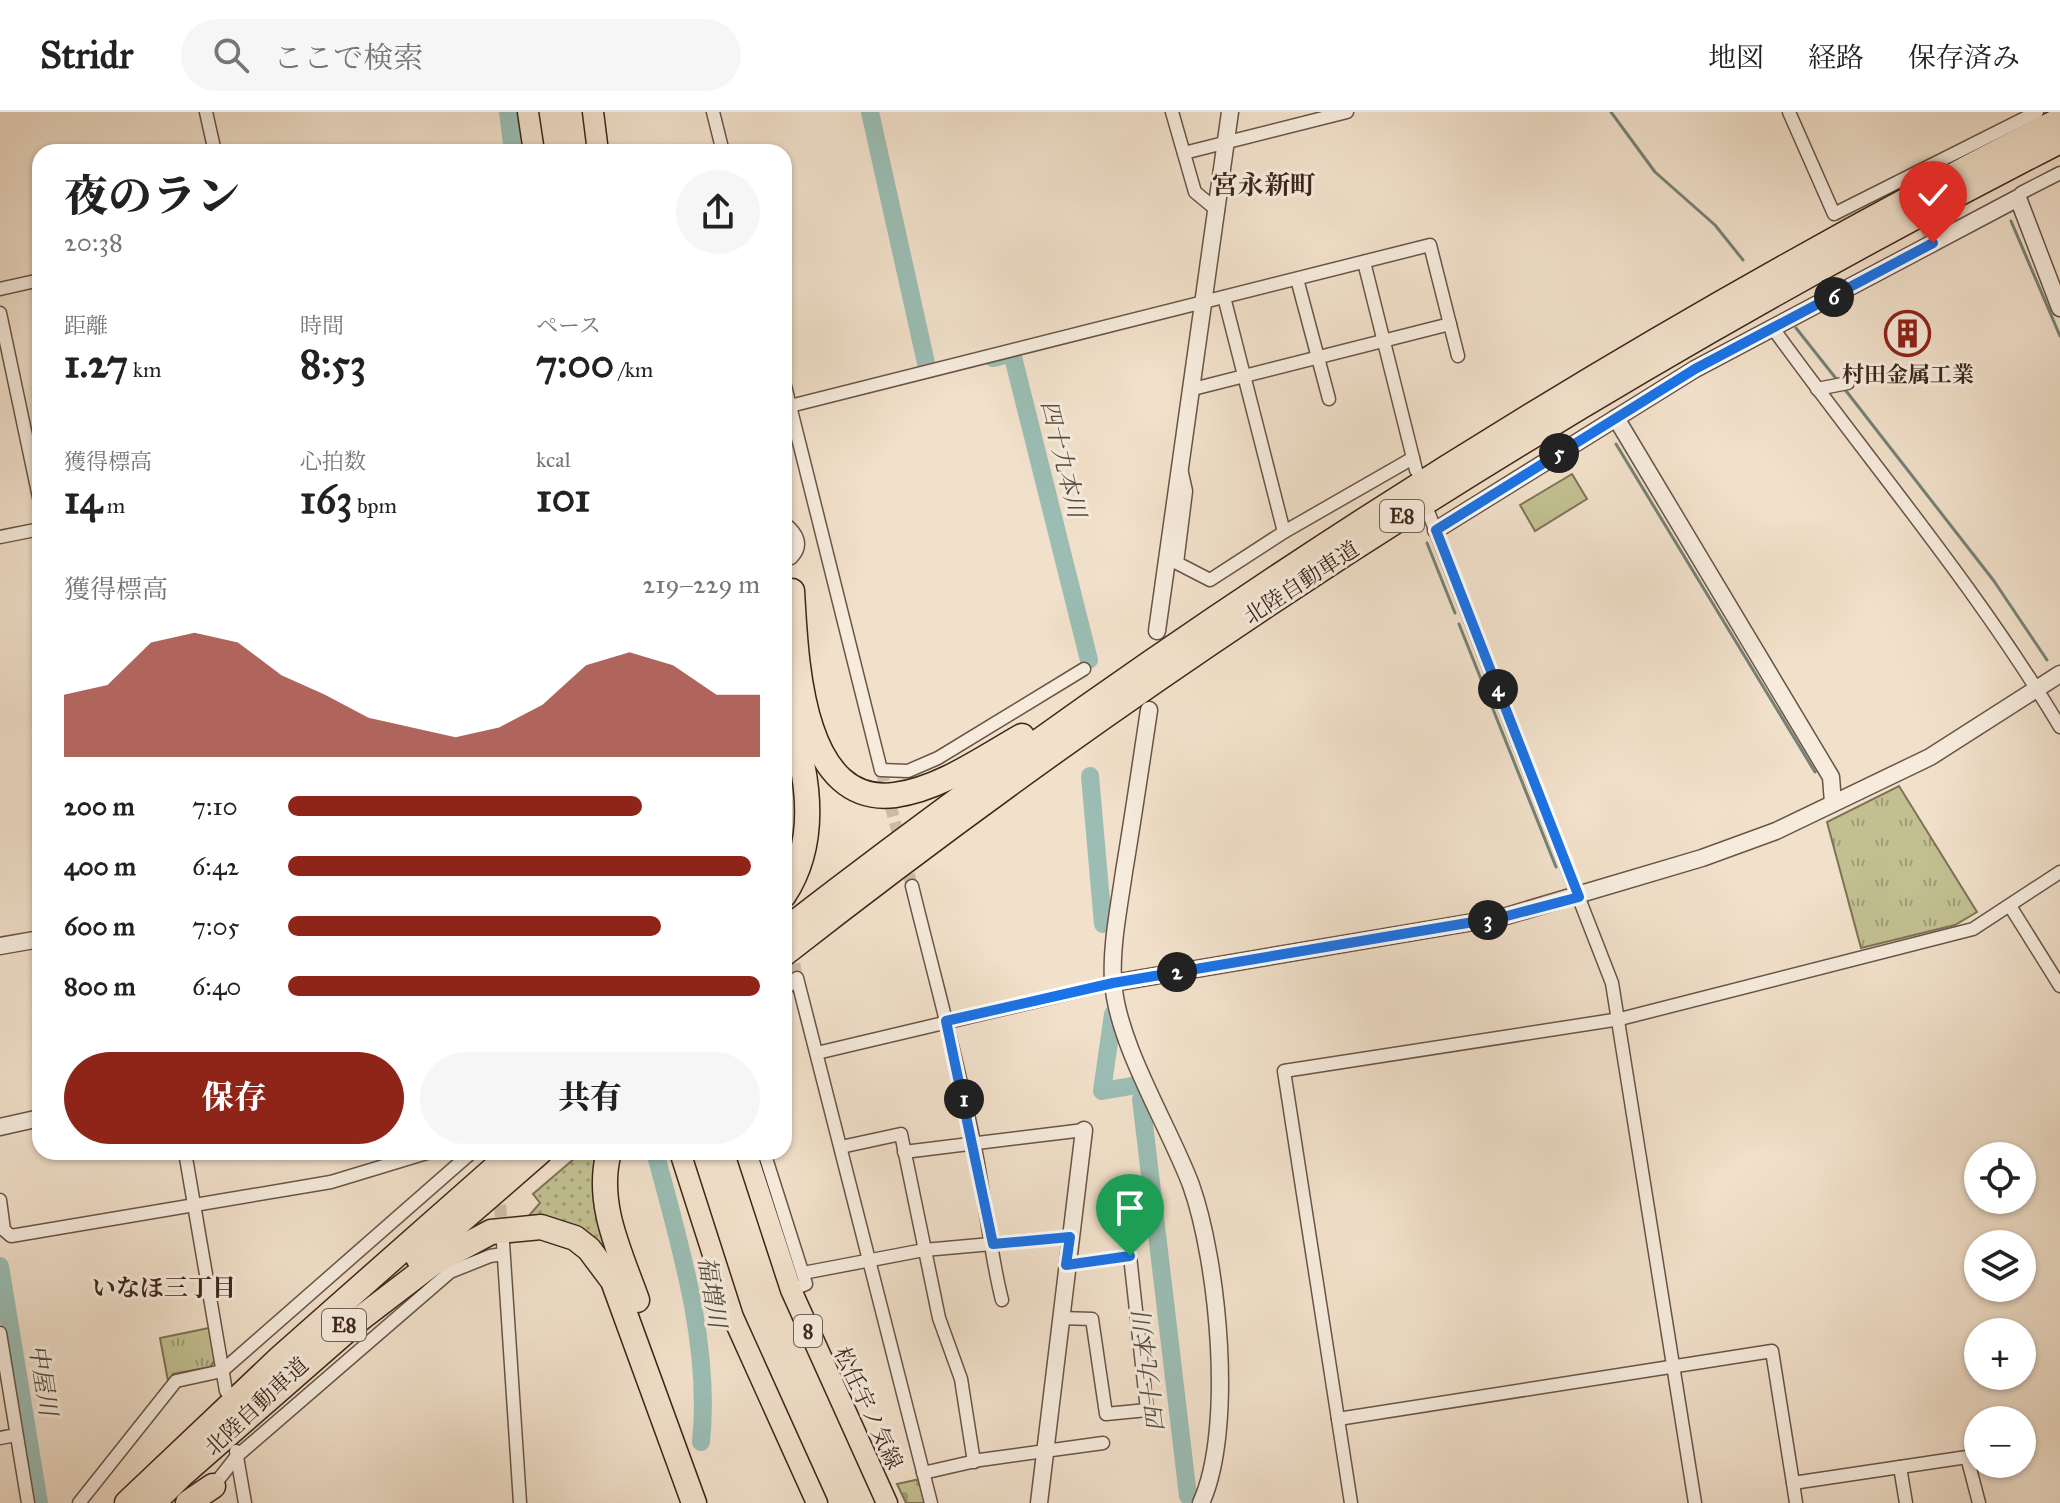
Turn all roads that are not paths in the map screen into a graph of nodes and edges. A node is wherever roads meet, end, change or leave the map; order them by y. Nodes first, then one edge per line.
1 (206, 112) edge
2 (528, 112) edge
3 (593, 112) edge
4 (713, 112) edge
5 (1172, 112) edge
6 (1230, 112) edge
7 (1347, 112) edge
8 (1789, 112) edge
9 (2037, 112) edge
10 (2060, 120) edge
11 (2060, 141) edge
12 (1226, 142) junction
13 (213, 144) edge
14 (533, 144) edge
15 (597, 144) edge
16 (721, 144) edge
17 (1184, 153) junction
18 (2060, 173) edge
19 (2018, 198) junction
20 (1218, 211) junction
21 (1364, 262) junction
22 (1297, 279) junction
23 (32, 282) edge
24 (0, 289) edge
25 (1224, 297) junction
26 (1205, 302) junction
27 (2060, 308) edge
28 (0, 314) edge
29 (1450, 324) junction
30 (1772, 327) junction
31 (1385, 341) junction
32 (1458, 356) dead end
33 (1318, 358) junction
34 (1245, 377) junction
35 (1848, 383) dead end
36 (1821, 388) junction
37 (1193, 389) junction
38 (1329, 399) dead end
39 (792, 405) edge
40 (792, 414) edge
41 (1616, 418) junction
42 (32, 438) edge
43 (1181, 468) junction
44 (1429, 514) dead end
45 (1436, 530) junction
46 (32, 531) edge
47 (792, 531) edge
48 (1284, 532) junction
49 (0, 537) edge
50 (792, 556) edge
51 (792, 593) edge
52 (1228, 608) junction
53 (1157, 631) dead end
54 (792, 669) edge
55 (1084, 669) dead end
56 (2060, 674) edge
57 (2037, 689) junction
58 (1149, 710) dead end
59 (792, 714) edge
60 (2060, 727) edge
61 (807, 743) junction
62 (1833, 803) junction
63 (2060, 872) edge
64 (792, 879) edge
65 (871, 886) junction
66 (912, 886) tunnel mouth
67 (1579, 897) junction
68 (2010, 906) junction
69 (792, 925) edge
70 (32, 940) edge
71 (0, 946) edge
72 (792, 948) edge
73 (792, 955) edge
74 (792, 983) tunnel mouth
75 (1113, 983) junction
76 (2060, 986) edge
77 (1620, 1019) junction
78 (946, 1021) junction
79 (817, 1053) junction
80 (32, 1120) edge
81 (0, 1127) edge
82 (1084, 1130) joint
83 (974, 1141) junction
84 (841, 1147) junction
85 (904, 1152) junction
86 (187, 1160) edge
87 (405, 1160) edge
88 (463, 1160) edge
89 (504, 1160) edge
90 (531, 1160) edge
91 (608, 1160) edge
92 (683, 1160) edge
93 (749, 1160) edge
94 (766, 1160) edge
95 (0, 1200) edge
96 (195, 1205) junction
97 (1070, 1237) junction
98 (993, 1244) junction
99 (924, 1250) junction
100 (869, 1258) junction
101 (1066, 1265) junction
102 (797, 1282) junction
103 (1002, 1300) dead end
104 (1060, 1318) junction
105 (0, 1333) edge
106 (1673, 1364) junction
107 (222, 1371) junction
108 (226, 1391) dead end
109 (1338, 1419) junction
110 (16, 1435) junction
111 (0, 1438) edge
112 (234, 1442) dead end
113 (1103, 1443) dead end
114 (1045, 1451) junction
115 (237, 1456) junction
116 (974, 1462) junction
117 (1900, 1467) junction
118 (185, 1472) junction
119 (923, 1473) junction
120 (1793, 1483) junction
121 (207, 1494) edge
122 (706, 1501) edge
123 (28, 1503) edge
124 (79, 1503) edge
125 (127, 1503) edge
126 (153, 1503) edge
127 (188, 1503) edge
128 (245, 1503) edge
129 (520, 1503) edge
130 (817, 1503) edge
131 (887, 1503) edge
132 (931, 1503) edge
133 (1039, 1503) edge
134 (1201, 1503) edge
135 (1351, 1503) edge
136 (1695, 1503) edge
137 (1796, 1503) edge
138 (1906, 1503) edge
139 (1979, 1503) edge

1 - 13 street
2 - 14 main road
3 - 15 main road
4 - 16 street
5 - 17 street
6 - 12 street
7 - 12 street
8 - 9 street
10 - 52 highway, 北陸自動車道 / E8
11 - 65 highway, 北陸自動車道 / E8
12 - 17 street
12 - 20 street
17 - 20 street
18 - 19 street
19 - 27 street
19 - 30 street
20 - 26 street
21 - 22 street
21 - 29 street
21 - 31 street
22 - 25 street
22 - 33 street
23 - 24 street
25 - 26 street
25 - 34 street
26 - 37 street
26 - 39 street
28 - 42 street
29 - 31 street
29 - 32 street
30 - 36 street
30 - 41 street
31 - 33 street
31 - 48 street
33 - 34 street
33 - 38 street
34 - 37 street
34 - 48 street
35 - 36 street
36 - 57 street
37 - 43 street
40 - 55 street
41 - 45 street
41 - 62 street
43 - 48 street
43 - 53 street
44 - 45 street
45 - 67 street
46 - 49 street
47 - 50 street
51 - 61 highway
52 - 61 highway
52 - 69 highway, 北陸自動車道 / E8
54 - 61 highway
56 - 57 street
57 - 60 street
57 - 62 street
58 - 75 street
59 - 61 highway
61 - 64 highway
62 - 67 street
63 - 68 street
65 - 72 highway, 北陸自動車道 / E8
65 - 73 highway
66 - 78 street
67 - 75 street
67 - 77 street
68 - 76 street
68 - 77 street
70 - 71 street
74 - 79 street
75 - 78 street
75 - 134 street
77 - 106 street
77 - 109 street
78 - 79 street
78 - 83 street
79 - 84 street
80 - 81 street
82 - 83 street
82 - 97 street
83 - 85 street
83 - 98 street
84 - 85 street
84 - 100 street
85 - 99 street
86 - 96 street
87 - 96 street
88 - 107 street
89 - 125 highway, 北陸自動車道 / E8
90 - 118 highway, 北陸自動車道 / E8
91 - 122 highway
92 - 130 main road
93 - 102 main road, 松任宇ノ気線 / 8
94 - 102 street
95 - 96 street
96 - 107 street
97 - 98 street
97 - 101 street
98 - 99 street
98 - 103 street
99 - 100 street
99 - 116 street
100 - 102 street
100 - 119 street
101 - 104 street
101 - 104 street
102 - 131 main road, 松任宇ノ気線 / 8
104 - 114 street
105 - 110 street
106 - 109 street
106 - 120 street
106 - 136 street
107 - 108 street
107 - 124 street
109 - 135 street
110 - 111 street
110 - 123 street
112 - 115 street
113 - 114 street
114 - 116 street
114 - 133 street
115 - 121 street
115 - 128 street
115 - 129 street
116 - 119 street
117 - 120 street
117 - 138 street
117 - 139 street
118 - 122 highway
118 - 126 highway, 北陸自動車道 / E8
119 - 132 street
120 - 137 street
121 - 127 highway

